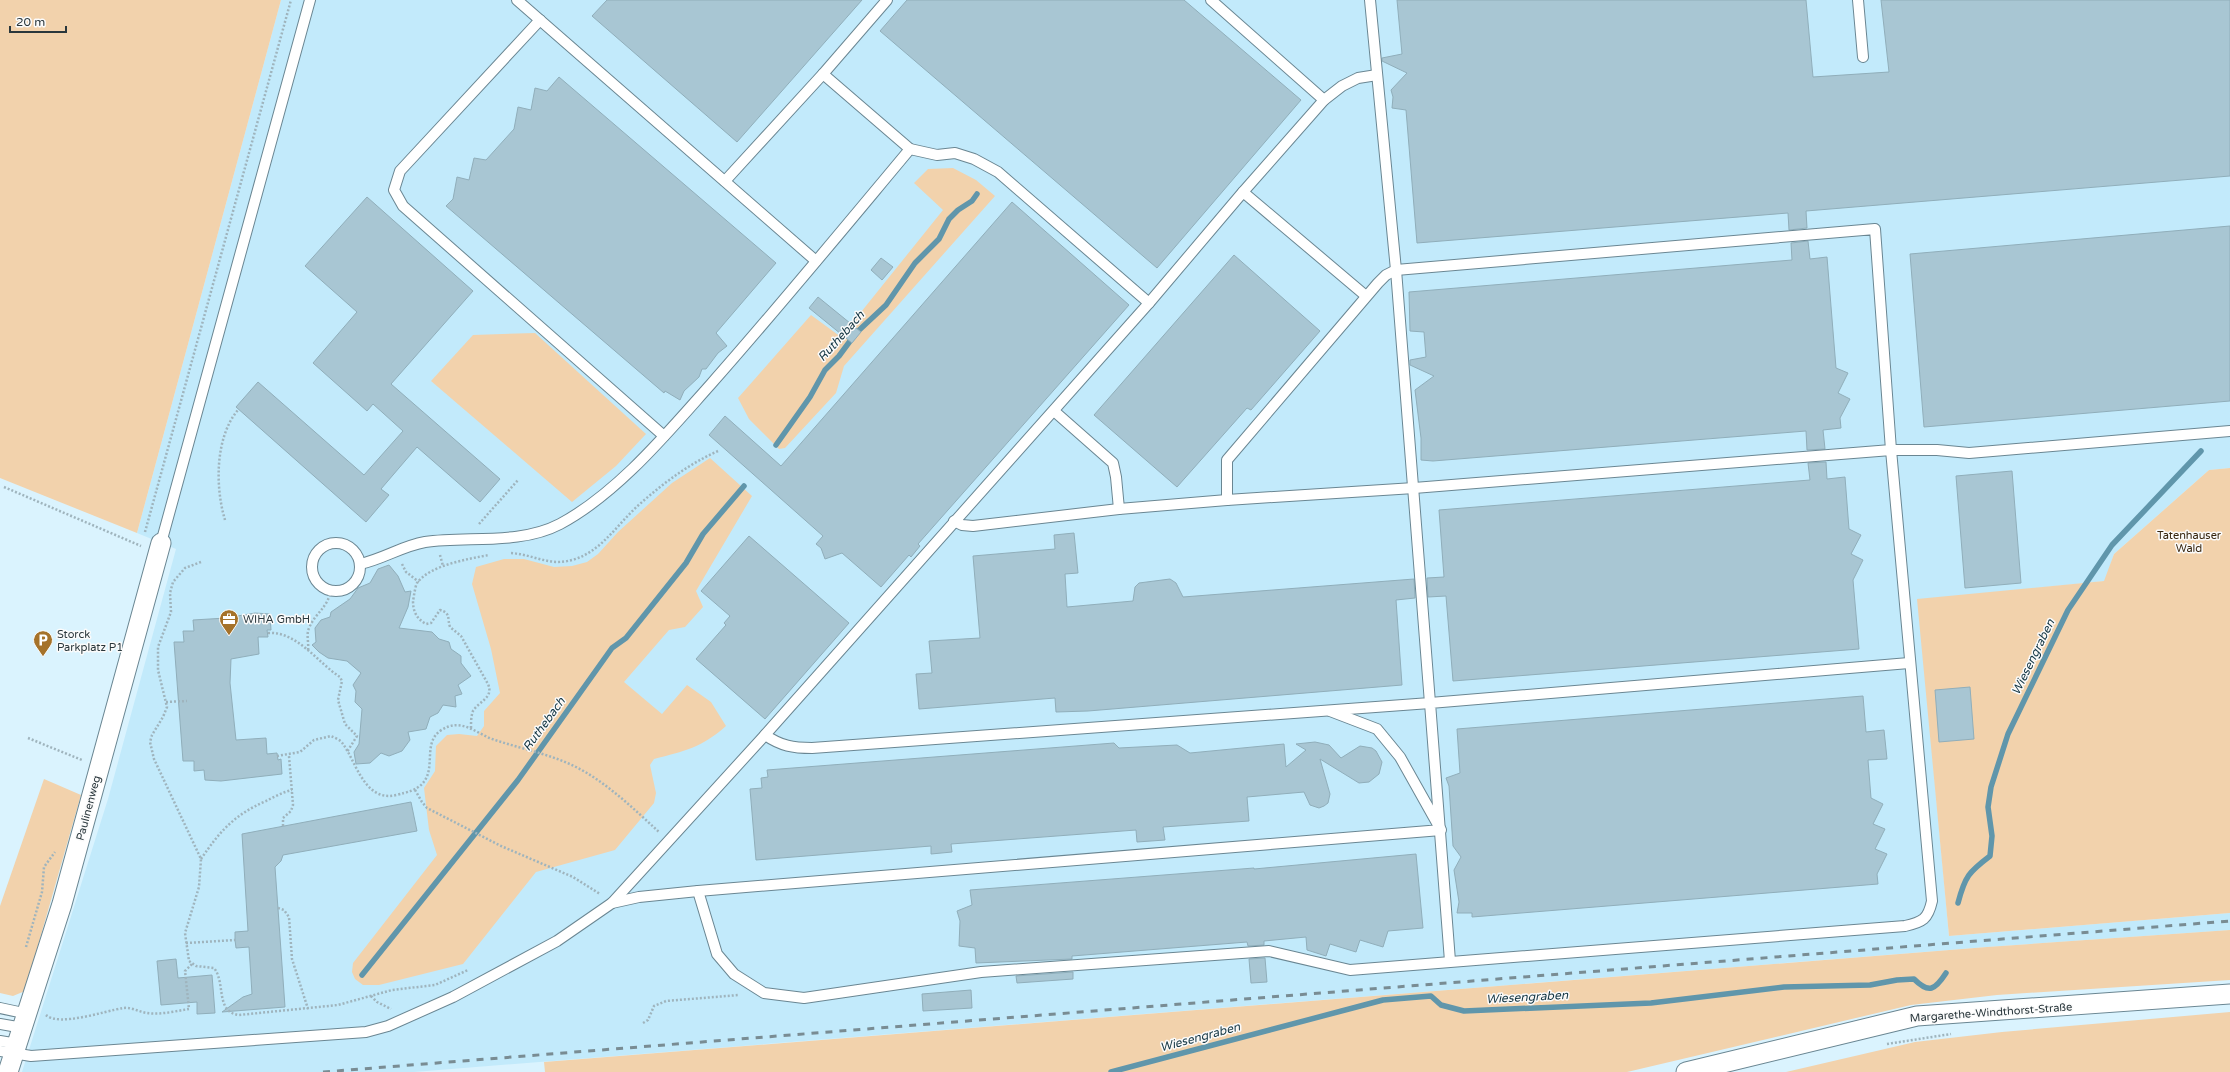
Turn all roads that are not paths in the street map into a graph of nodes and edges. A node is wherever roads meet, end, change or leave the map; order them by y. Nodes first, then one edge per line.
1 (310, 0) edge
2 (517, 0) edge
3 (887, 0) edge
4 (1211, 0) edge
5 (1370, 0) edge
6 (1858, 0) edge
7 (540, 20) junction
8 (1863, 57) dead end
9 (823, 74) junction
10 (1377, 75) junction
11 (1324, 100) junction
12 (910, 149) junction
13 (725, 181) junction
14 (1243, 192) junction
15 (816, 260) junction
16 (1396, 270) junction
17 (1366, 296) junction
18 (1149, 303) junction
19 (1054, 411) junction
20 (2230, 431) edge
21 (664, 436) junction
22 (1890, 450) junction
23 (1414, 488) junction
24 (1227, 500) junction
25 (1119, 509) junction
26 (954, 521) junction
27 (153, 547) joint
28 (360, 564) junction
29 (1910, 663) junction
30 (1430, 702) junction
31 (1330, 711) junction
32 (765, 735) junction
33 (1441, 830) junction
34 (698, 890) junction
35 (612, 903) junction
36 (1450, 961) junction
37 (2230, 994) edge
38 (0, 1008) edge
39 (0, 1024) edge
40 (18, 1035) edge
41 (8, 1072) edge
42 (1686, 1072) edge

1 - 27 lane
2 - 7 lane
3 - 9 lane
4 - 11 lane
5 - 10 lane
6 - 8 lane
7 - 13 lane
7 - 21 lane
9 - 12 lane
9 - 13 lane
10 - 11 lane
10 - 16 lane
11 - 14 lane
12 - 15 lane
12 - 18 lane
13 - 15 lane
14 - 17 lane
14 - 18 lane
15 - 21 lane
16 - 17 lane
16 - 22 lane
16 - 23 lane
17 - 24 lane
18 - 19 lane
19 - 25 lane
19 - 26 lane
20 - 22 lane
21 - 28 lane
22 - 23 lane
22 - 29 lane
23 - 24 lane
23 - 30 lane
24 - 25 lane
25 - 26 lane
26 - 32 lane
27 - 40 street, Paulinenweg
28 - 28 lane
29 - 30 lane
29 - 36 lane
30 - 31 lane
30 - 33 lane
31 - 32 lane
31 - 33 lane
32 - 35 lane
33 - 34 lane
33 - 36 lane
34 - 35 lane
34 - 36 lane
35 - 40 lane
37 - 42 street, Margarethe-Windthorst-Straße
38 - 40 lane
39 - 40 lane
40 - 41 street, Paulinenweg

